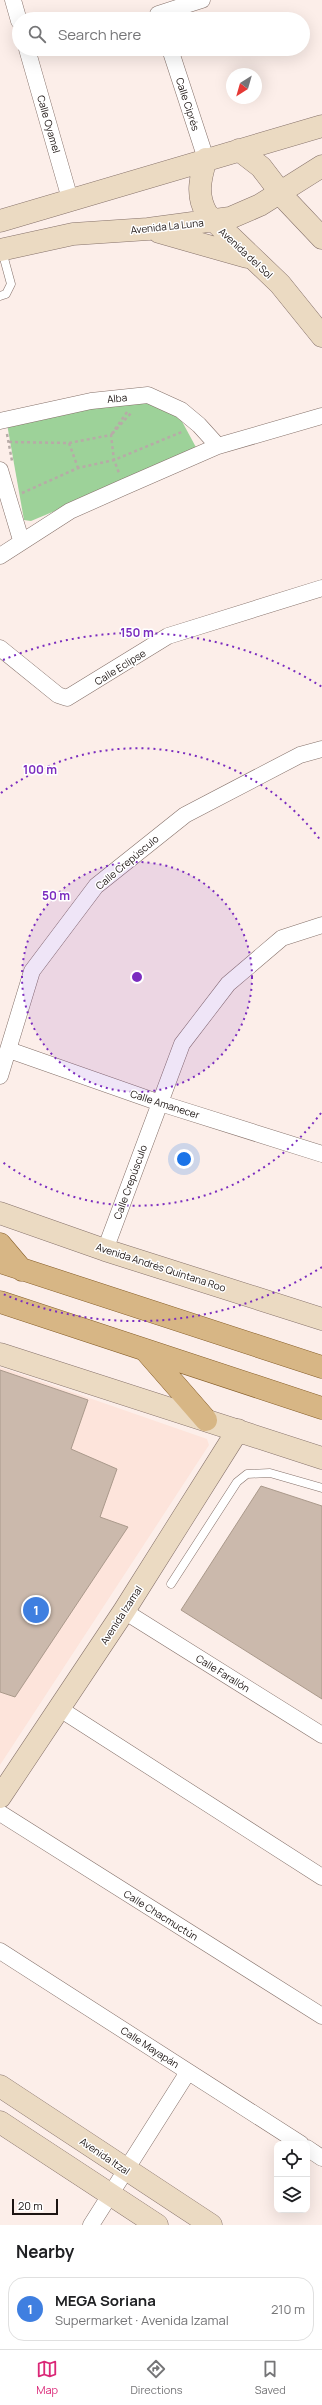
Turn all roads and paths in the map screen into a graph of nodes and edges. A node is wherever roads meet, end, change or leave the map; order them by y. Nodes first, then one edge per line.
1 (13, 0) edge
2 (202, 0) edge
3 (157, 11) edge
4 (16, 12) edge
5 (29, 56) edge
6 (172, 56) edge
7 (322, 126) edge
8 (239, 150) junction
9 (206, 159) junction
10 (316, 169) edge
11 (280, 191) junction
12 (70, 199) junction
13 (302, 217) junction
14 (0, 221) edge
15 (213, 222) junction
16 (148, 229) junction
17 (322, 238) edge
18 (1, 250) edge
19 (254, 259) junction
20 (0, 296) edge
21 (322, 336) edge
22 (143, 396) junction
23 (322, 416) edge
24 (2, 421) edge
25 (199, 424) junction
26 (111, 435) junction
27 (8, 442) junction
28 (70, 443) junction
29 (218, 446) junction
30 (114, 460) junction
31 (6, 467) edge
32 (78, 468) junction
33 (124, 487) junction
34 (18, 494) dead end
35 (21, 540) junction
36 (0, 556) edge
37 (322, 588) edge
38 (0, 648) edge
39 (322, 749) edge
40 (322, 925) edge
41 (9, 1050) junction
42 (0, 1076) edge
43 (160, 1103) junction
44 (322, 1154) edge
45 (0, 1213) edge
46 (0, 1244) edge
47 (105, 1250) junction
48 (0, 1262) edge
49 (22, 1270) junction
50 (0, 1302) edge
51 (322, 1319) edge
52 (144, 1349) junction
53 (0, 1354) edge
54 (322, 1368) edge
55 (322, 1408) edge
56 (206, 1420) junction
57 (238, 1430) junction
58 (322, 1458) edge
59 (322, 1488) edge
60 (171, 1584) dead end
61 (124, 1611) junction
62 (60, 1709) junction
63 (322, 1735) edge
64 (0, 1797) edge
65 (0, 1813) edge
66 (322, 1877) edge
67 (0, 1951) edge
68 (322, 2016) edge
69 (188, 2072) junction
70 (0, 2086) edge
71 (0, 2122) edge
72 (296, 2141) edge
73 (310, 2150) edge
74 (322, 2158) edge
75 (126, 2170) junction
76 (110, 2195) junction
77 (91, 2225) edge
78 (157, 2225) edge
79 (211, 2225) edge

1 - 4 street
2 - 3 street
5 - 12 street, Calle Oyamel
6 - 9 street, Calle Ciprés
7 - 8 street
8 - 9 street
8 - 11 street
9 - 12 street
9 - 15 street, Avenida del Sol
10 - 11 street, Avenida La Luna
10 - 13 street
11 - 13 street
11 - 15 street, Avenida La Luna
12 - 14 street
13 - 17 street
15 - 16 street, Avenida La Luna
15 - 19 street, Avenida del Sol
16 - 18 street, Avenida La Luna
16 - 19 street
18 - 20 lane
19 - 21 street, Avenida del Sol
22 - 24 street, Alba
22 - 25 street
22 - 26 path
22 - 26 path
23 - 29 street
24 - 27 path
25 - 29 street
25 - 30 path
26 - 28 path
26 - 30 path
27 - 28 path
27 - 31 path
28 - 32 path
29 - 33 street
30 - 32 path
30 - 33 path
31 - 35 street
32 - 34 path
33 - 35 street
35 - 36 street
37 - 38 street, Calle Eclipse
39 - 41 street, Calle Crepúsculo
40 - 43 street, Calle Crepúsculo
41 - 42 street, Calle Crepúsculo
41 - 43 street, Calle Amanecer
43 - 44 street, Calle Amanecer
43 - 47 street, Calle Crepúsculo
45 - 47 street, Avenida Andrés Quintana Roo
46 - 49 main road
47 - 51 street, Avenida Andrés Quintana Roo
48 - 49 main road
49 - 54 main road
50 - 52 main road
52 - 55 main road
52 - 56 main road
53 - 56 street
56 - 57 street
57 - 58 street
57 - 61 street, Avenida Izamal
59 - 60 lane
61 - 62 street, Avenida Izamal
61 - 63 street, Calle Farallón
62 - 64 street, Avenida Izamal
62 - 66 street
65 - 68 street, Calle Chacmuctún
67 - 69 street, Calle Mayapán
69 - 72 street, Calle Mayapán
69 - 75 street
70 - 75 street, Avenida Itzal
71 - 76 street
73 - 74 street
75 - 76 street
75 - 79 street, Avenida Itzal
76 - 77 street
76 - 78 street

